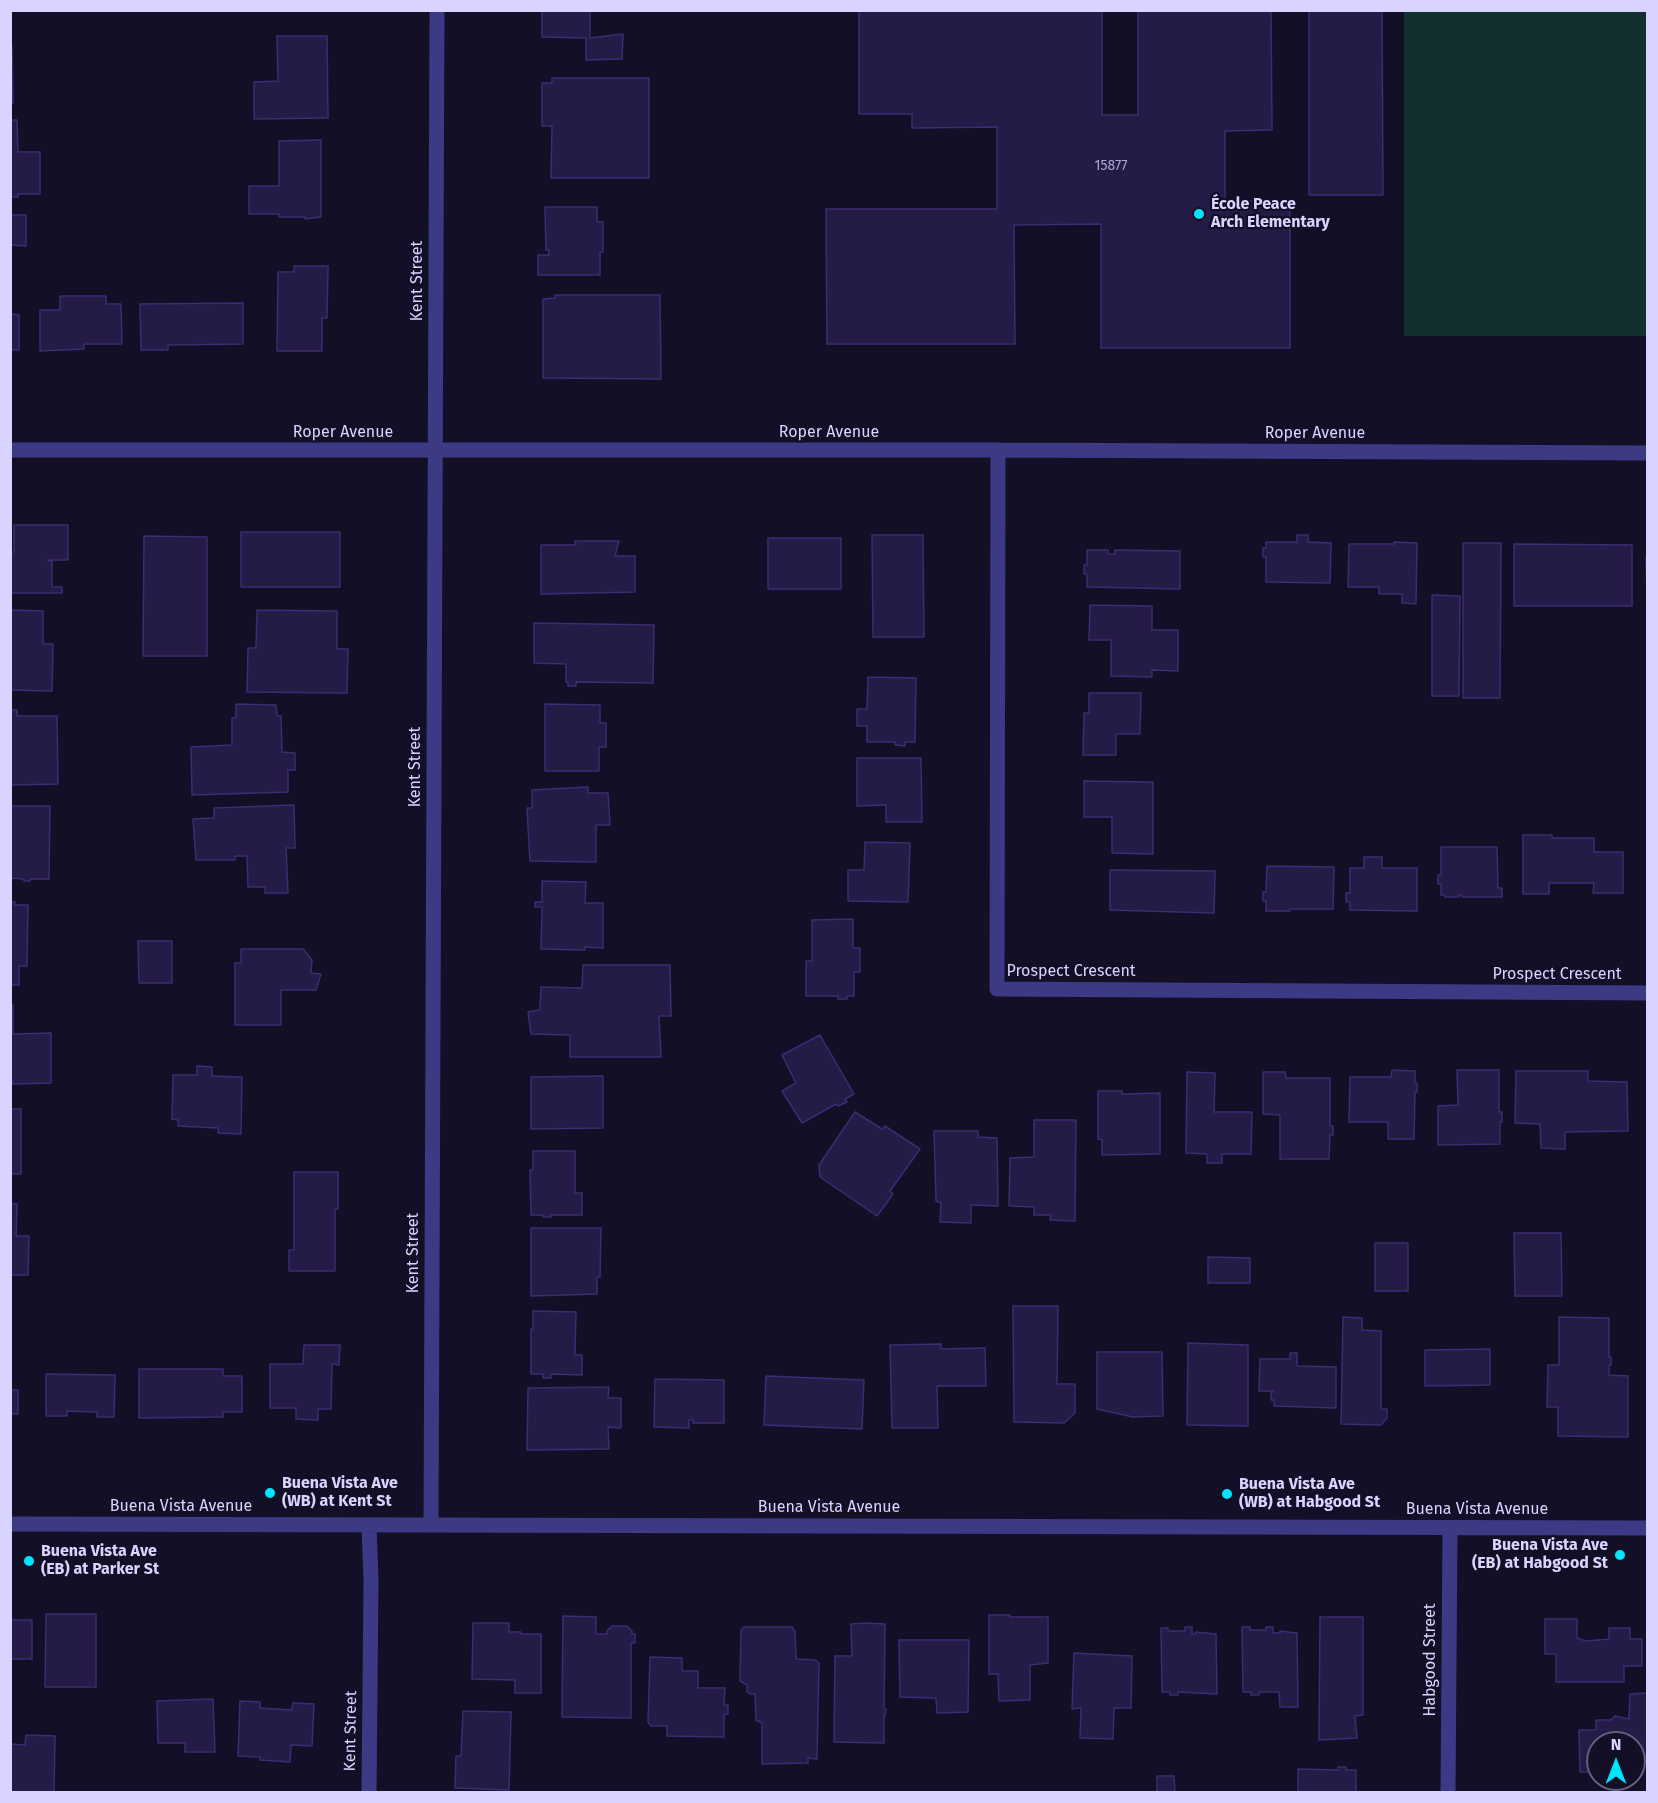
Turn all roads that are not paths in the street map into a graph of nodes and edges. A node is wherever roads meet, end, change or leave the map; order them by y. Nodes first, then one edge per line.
1 (436, 10) edge
2 (10, 450) edge
3 (998, 450) junction
4 (436, 451) junction
5 (1647, 453) edge
6 (1647, 993) edge
7 (10, 1524) edge
8 (431, 1524) junction
9 (369, 1526) junction
10 (1647, 1528) edge
11 (1450, 1529) junction
12 (369, 1792) edge
13 (1448, 1792) edge

1 - 4 street, Kent Street
2 - 4 street, Roper Avenue
3 - 4 street, Roper Avenue
3 - 5 street, Roper Avenue
3 - 6 street, Prospect Crescent
4 - 8 street, Kent Street
7 - 9 street, Buena Vista Avenue
8 - 9 street, Buena Vista Avenue
8 - 11 street, Buena Vista Avenue
9 - 12 street, Kent Street
10 - 11 street, Buena Vista Avenue
11 - 13 street, Habgood Street

